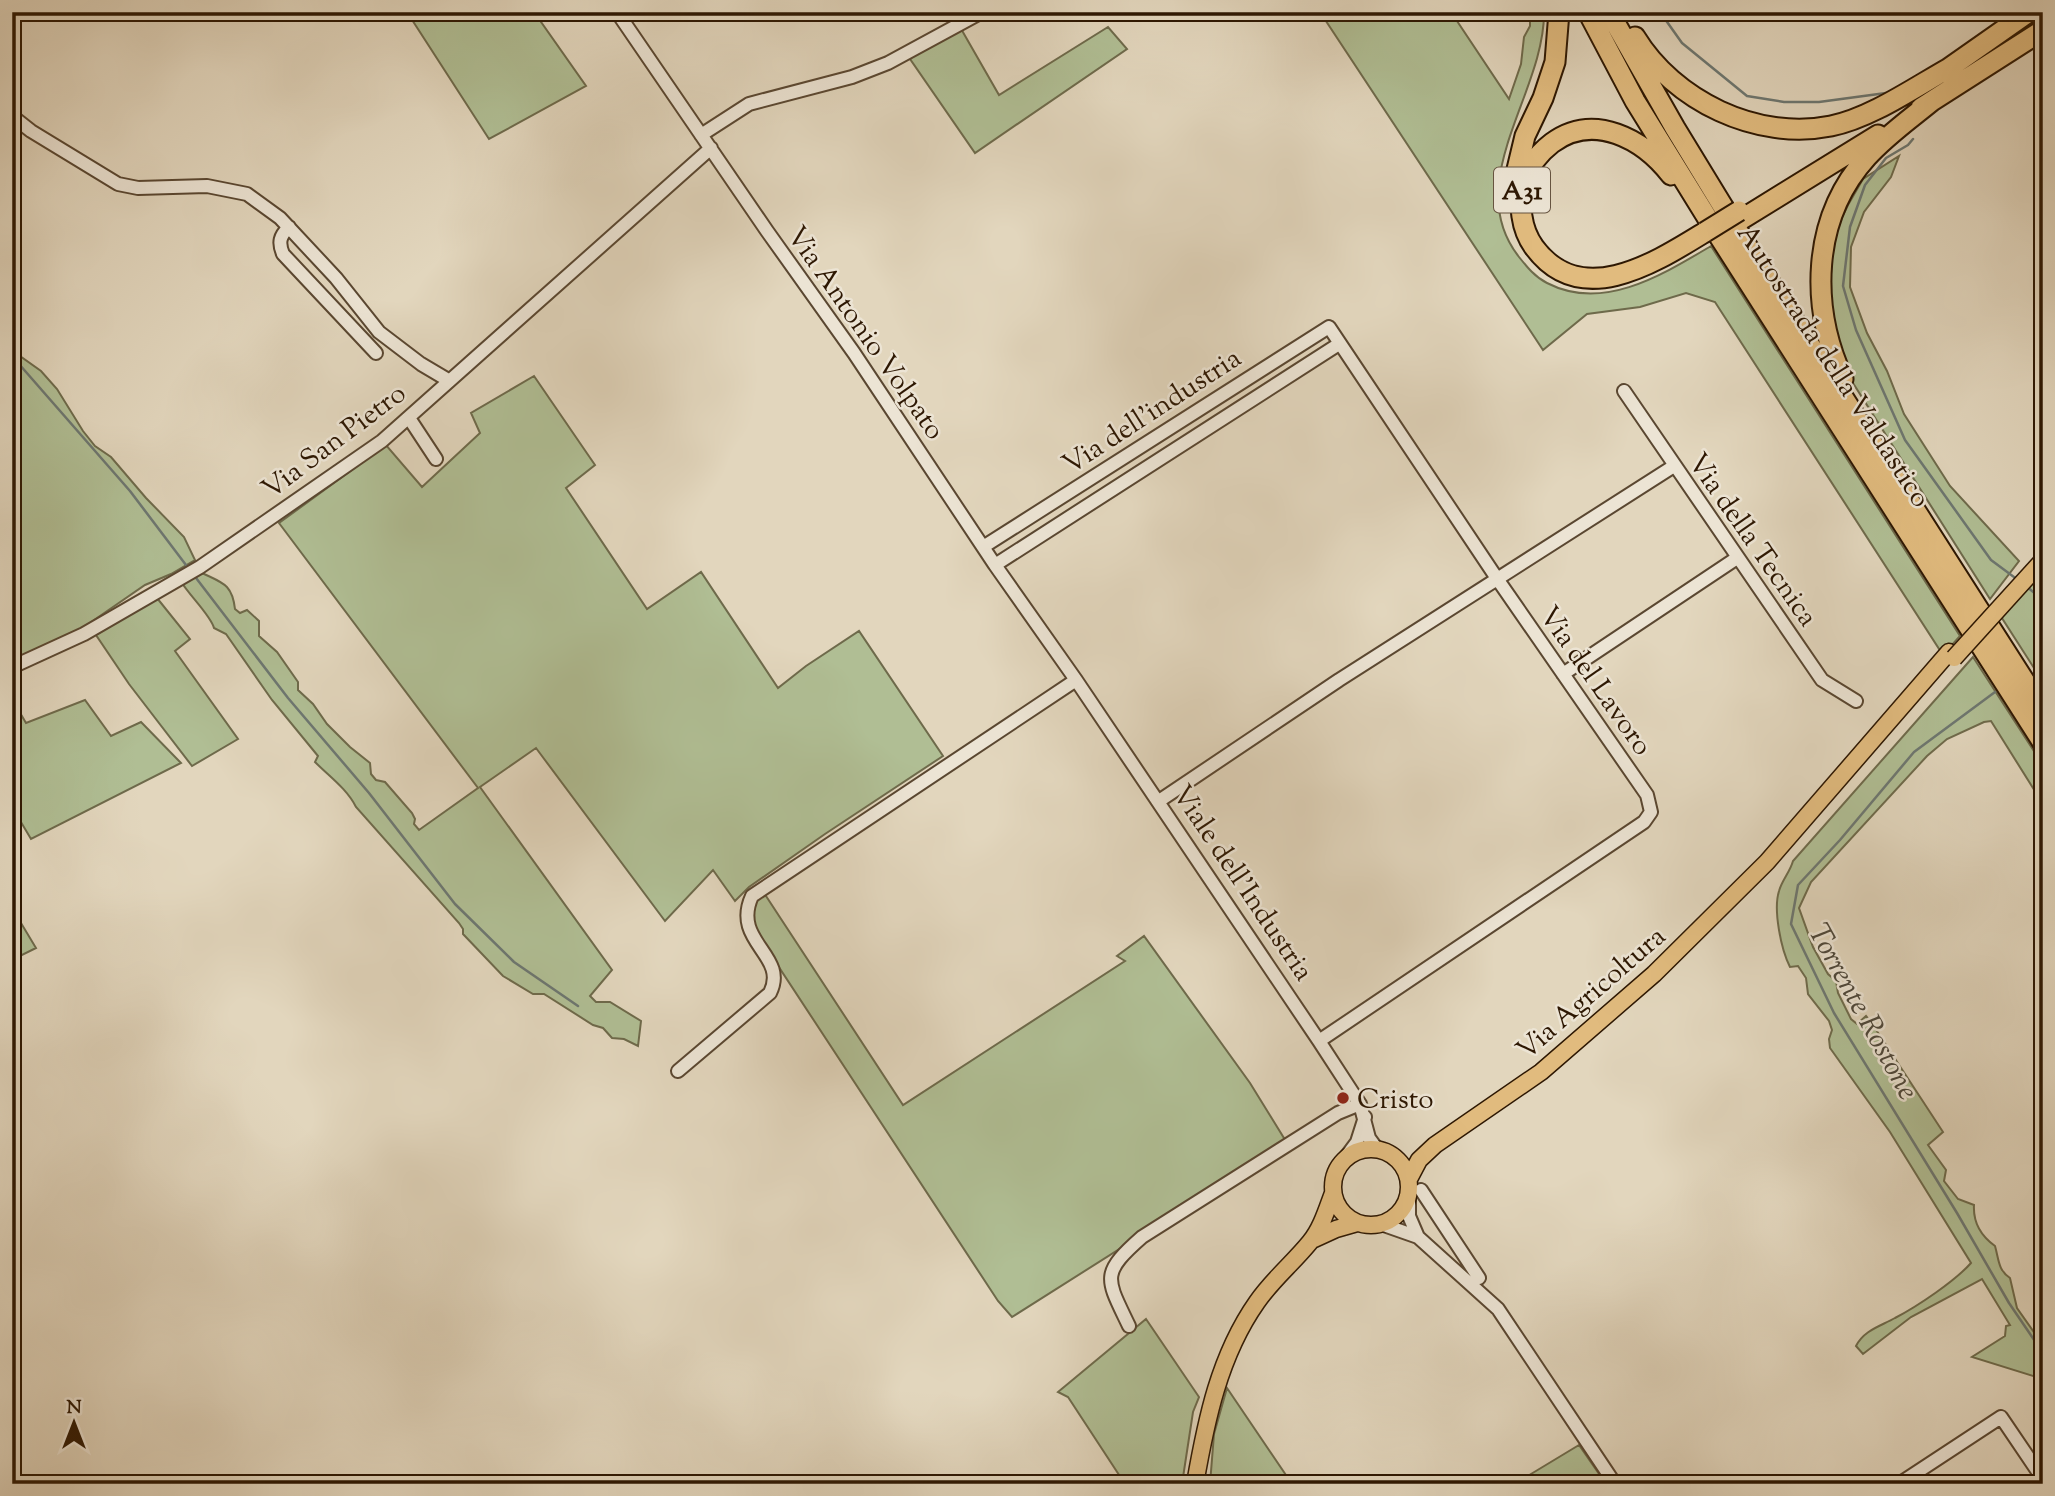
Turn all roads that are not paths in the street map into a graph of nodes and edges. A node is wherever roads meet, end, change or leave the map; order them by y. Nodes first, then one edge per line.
1 (617, 12) edge
2 (982, 12) edge
3 (1559, 12) edge
4 (1588, 12) edge
5 (1609, 12) edge
6 (1620, 12) edge
7 (2029, 12) edge
8 (2043, 30) edge
9 (1951, 67) junction
10 (1932, 101) junction
11 (12, 116) edge
12 (702, 135) junction
13 (711, 148) junction
14 (1740, 215) junction
15 (289, 227) junction
16 (1707, 230) junction
17 (1308, 339) junction
18 (1339, 344) junction
19 (376, 353) dead end
20 (1320, 356) junction
21 (448, 380) junction
22 (1624, 391) dead end
23 (409, 418) junction
24 (435, 458) dead end
25 (1674, 466) junction
26 (983, 547) junction
27 (2041, 557) edge
28 (1737, 558) junction
29 (995, 565) junction
30 (1498, 580) junction
31 (2010, 660) junction
32 (12, 667) edge
33 (1563, 674) junction
34 (1076, 680) junction
35 (1856, 701) dead end
36 (2043, 710) edge
37 (2043, 743) edge
38 (1159, 801) junction
39 (1319, 1041) junction
40 (678, 1070) dead end
41 (1360, 1104) junction
42 (1365, 1116) junction
43 (1435, 1145) junction
44 (1384, 1152) junction
45 (1339, 1166) junction
46 (1413, 1188) junction
47 (1333, 1193) junction
48 (1357, 1223) junction
49 (1381, 1224) junction
50 (1418, 1237) junction
51 (1453, 1238) junction
52 (1312, 1240) junction
53 (1436, 1253) junction
54 (1479, 1278) dead end
55 (1129, 1326) dead end
56 (2043, 1479) edge
57 (1195, 1484) edge
58 (1615, 1484) edge
59 (1899, 1484) edge

1 - 12 street, Via Antonio Volpato
2 - 12 street
3 - 16 highway, A31
4 - 16 highway, Autostrada della Valdastico
5 - 31 highway, Autostrada della Valdastico
6 - 9 highway, A31
7 - 9 highway, A31
8 - 10 highway, A31
9 - 14 highway, A31
10 - 14 highway, A31
10 - 31 highway, A31
11 - 15 street
12 - 13 street, Via Antonio Volpato
13 - 21 street, Via San Pietro
13 - 26 street, Via Antonio Volpato
14 - 16 highway, A31, bridge
15 - 19 street
15 - 21 street
16 - 16 highway, A31
16 - 37 highway, Autostrada della Valdastico
17 - 18 street, Via dell'industria
17 - 20 street
17 - 26 street, Via dell'industria
18 - 20 street, Via dell'industria
18 - 30 street
20 - 29 street, Via dell'industria
21 - 23 street, Via San Pietro
22 - 25 street, Via della Tecnica
23 - 24 street
23 - 32 street, Via San Pietro
25 - 28 street, Via della Tecnica
25 - 30 street
26 - 29 street, Via Antonio Volpato
27 - 43 main road, Via Agricoltura, bridge
28 - 33 street
28 - 35 street, Via della Tecnica
29 - 34 street, Via Antonio Volpato
30 - 33 street, Via del Lavoro
30 - 38 street
31 - 36 highway, Autostrada della Valdastico
33 - 39 street, Via del Lavoro
34 - 38 street, Viale dell'Industria
34 - 40 street
38 - 39 street, Viale dell'Industria
39 - 41 street, Viale dell'Industria
41 - 42 street, Viale dell'Industria
41 - 55 street
42 - 44 street, Viale dell'Industria
42 - 45 street
43 - 44 main road, Via Agricoltura
43 - 46 main road, Via Agricoltura
44 - 45 main road
44 - 46 main road, Viale dell'Industria
45 - 47 main road
46 - 49 main road
46 - 50 street, Viale dell'Industria
46 - 51 street
47 - 48 main road
47 - 52 main road
48 - 49 main road
48 - 52 main road
49 - 50 street
50 - 53 street
51 - 53 street
51 - 54 street
52 - 57 main road
53 - 58 street
56 - 59 street

